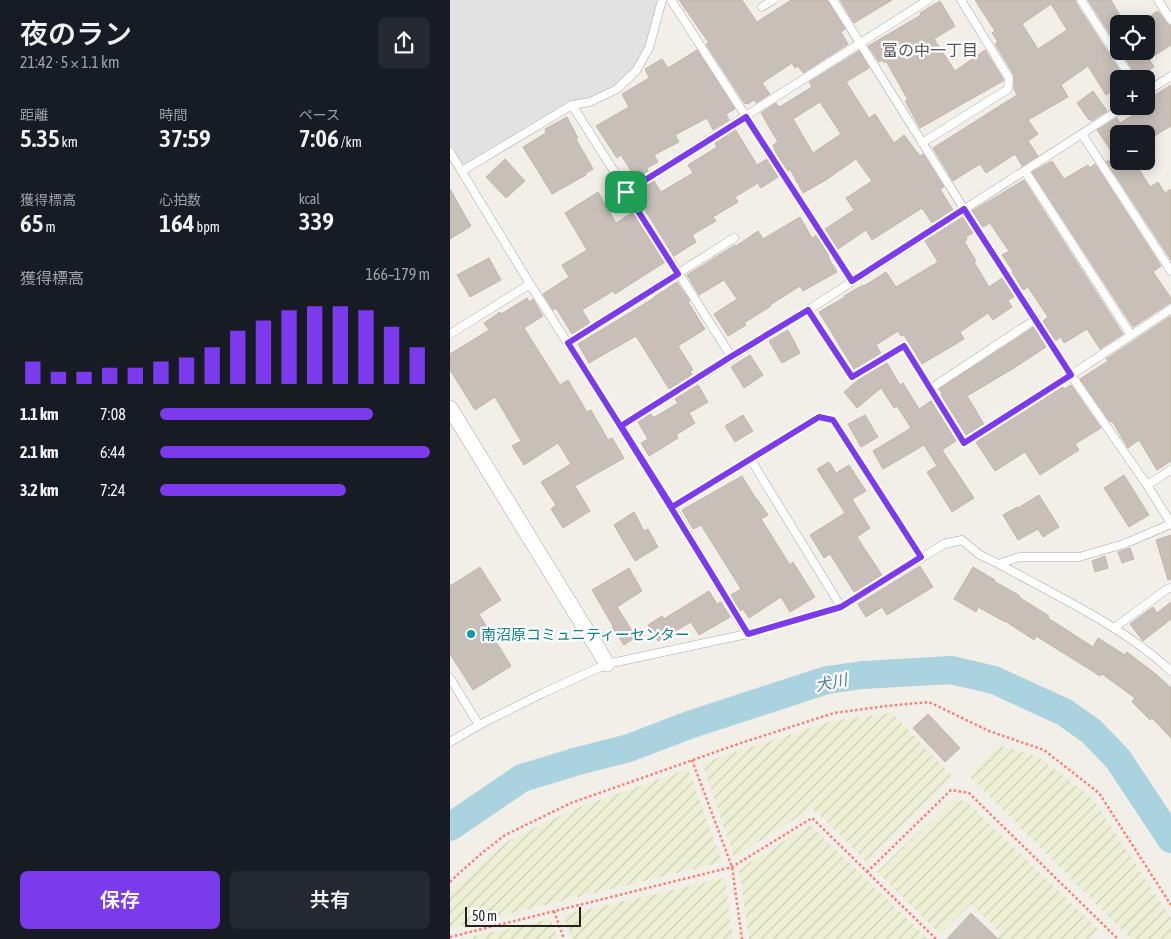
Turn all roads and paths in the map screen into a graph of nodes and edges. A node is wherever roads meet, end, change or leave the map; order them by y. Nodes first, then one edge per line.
1 (662, 0) edge
2 (671, 0) edge
3 (773, 0) edge
4 (833, 0) edge
5 (928, 0) edge
6 (961, 0) edge
7 (1081, 0) edge
8 (1158, 0) edge
9 (762, 7) dead end
10 (1171, 20) edge
11 (859, 43) junction
12 (1126, 70) edge
13 (1171, 76) edge
14 (1155, 86) edge
15 (572, 105) junction
16 (1111, 115) edge
17 (746, 117) junction
18 (1082, 134) junction
19 (922, 143) junction
20 (450, 152) edge
21 (462, 171) junction
22 (1025, 171) junction
23 (626, 192) junction
24 (964, 209) junction
25 (734, 238) dead end
26 (1171, 271) edge
27 (678, 274) junction
28 (852, 281) junction
29 (530, 284) junction
30 (1171, 309) edge
31 (808, 310) junction
32 (1036, 319) junction
33 (450, 334) edge
34 (1131, 335) junction
35 (568, 343) junction
36 (732, 356) junction
37 (1071, 375) junction
38 (930, 389) junction
39 (450, 408) edge
40 (621, 426) junction
41 (751, 460) junction
42 (1171, 470) edge
43 (1147, 485) junction
44 (672, 507) junction
45 (1171, 524) edge
46 (921, 557) junction
47 (999, 564) junction
48 (1171, 588) edge
49 (841, 607) junction
50 (1114, 628) junction
51 (748, 634) junction
52 (607, 664) junction
53 (1171, 671) edge
54 (450, 678) edge
55 (478, 724) junction
56 (450, 742) edge
57 (692, 760) junction
58 (732, 867) junction
59 (867, 872) junction
60 (450, 882) edge
61 (1171, 904) edge
62 (554, 911) junction
63 (450, 937) edge
64 (564, 939) edge
65 (742, 939) edge
66 (936, 939) edge
67 (1118, 939) edge

1 - 15 lane
2 - 17 lane
3 - 9 lane
4 - 11 lane
5 - 11 lane
6 - 19 lane
7 - 12 lane
8 - 10 lane
11 - 17 lane
11 - 19 lane
13 - 14 lane
15 - 21 lane
15 - 23 lane
16 - 18 lane
17 - 23 lane
17 - 28 lane
18 - 22 lane
18 - 26 lane
19 - 24 lane
20 - 21 lane
21 - 29 lane
22 - 24 lane
22 - 34 lane
23 - 27 lane
24 - 28 lane
24 - 32 lane
25 - 27 lane
27 - 35 lane
27 - 36 lane
28 - 31 lane
29 - 33 lane
29 - 35 lane
30 - 34 lane
31 - 36 lane
31 - 38 lane
32 - 37 lane
32 - 38 lane
34 - 37 lane
35 - 40 lane
36 - 40 lane
37 - 38 lane
37 - 43 lane
39 - 52 street
40 - 44 lane
41 - 44 lane
41 - 46 lane
41 - 49 lane
42 - 43 lane
43 - 45 lane
44 - 51 lane
45 - 47 lane
46 - 47 lane
46 - 49 lane
47 - 50 lane
48 - 50 lane
49 - 51 lane
50 - 53 lane
51 - 52 lane
52 - 55 lane
54 - 55 lane
55 - 56 lane
57 - 58 path
57 - 60 path
57 - 61 path
58 - 59 path
58 - 62 path
58 - 65 path
59 - 66 path
59 - 67 path
62 - 63 path
62 - 64 path

